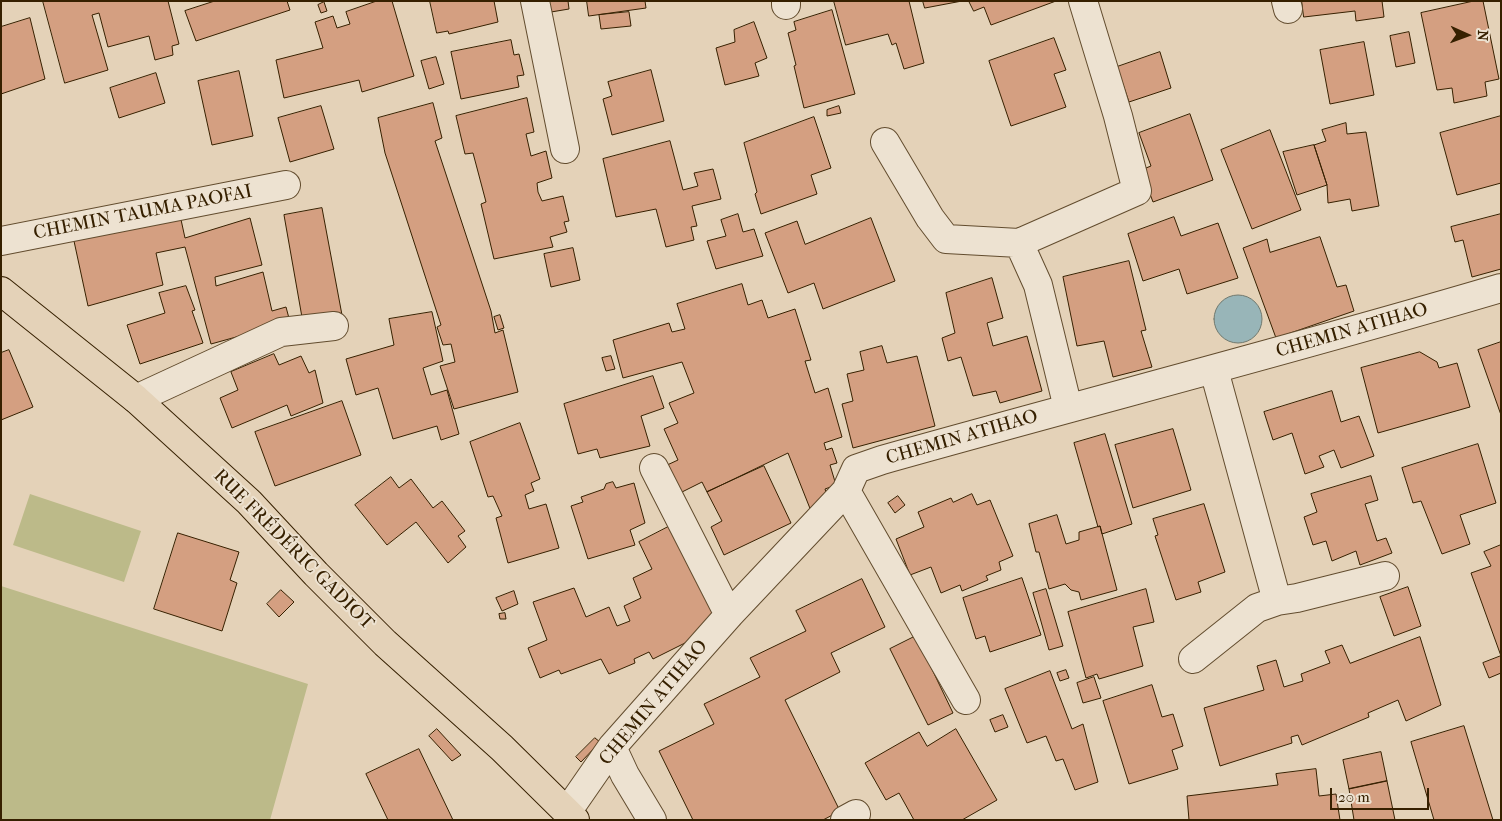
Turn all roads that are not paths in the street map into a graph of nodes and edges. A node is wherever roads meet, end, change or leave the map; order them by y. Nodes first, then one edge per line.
1 (535, 1) edge
2 (1082, 1) edge
3 (885, 142) dead end
4 (565, 149) dead end
5 (286, 185) dead end
6 (1, 241) edge
7 (1019, 243) junction
8 (1501, 288) edge
9 (1, 291) edge
10 (334, 326) dead end
11 (1214, 370) junction
12 (136, 400) junction
13 (1068, 408) junction
14 (654, 468) dead end
15 (846, 491) junction
16 (1385, 576) dead end
17 (1277, 601) junction
18 (729, 615) junction
19 (1193, 659) dead end
20 (966, 700) dead end
21 (612, 747) junction
22 (571, 816) edge
23 (652, 820) edge

1 - 4 street
2 - 7 street
3 - 7 street
5 - 6 street, CHEMIN TAUMA PAOFAI
7 - 13 street
8 - 11 street, CHEMIN ATIHAO
9 - 12 main road, RUE FRÉDÉRIC GADIOT
10 - 12 street
11 - 13 street, CHEMIN ATIHAO
11 - 17 street
12 - 22 main road, RUE FRÉDÉRIC GADIOT
13 - 15 street, CHEMIN ATIHAO
14 - 18 street
15 - 18 street, CHEMIN ATIHAO
15 - 20 street
16 - 17 street
17 - 19 street
18 - 21 street, CHEMIN ATIHAO
21 - 22 street, CHEMIN ATIHAO
21 - 23 street

